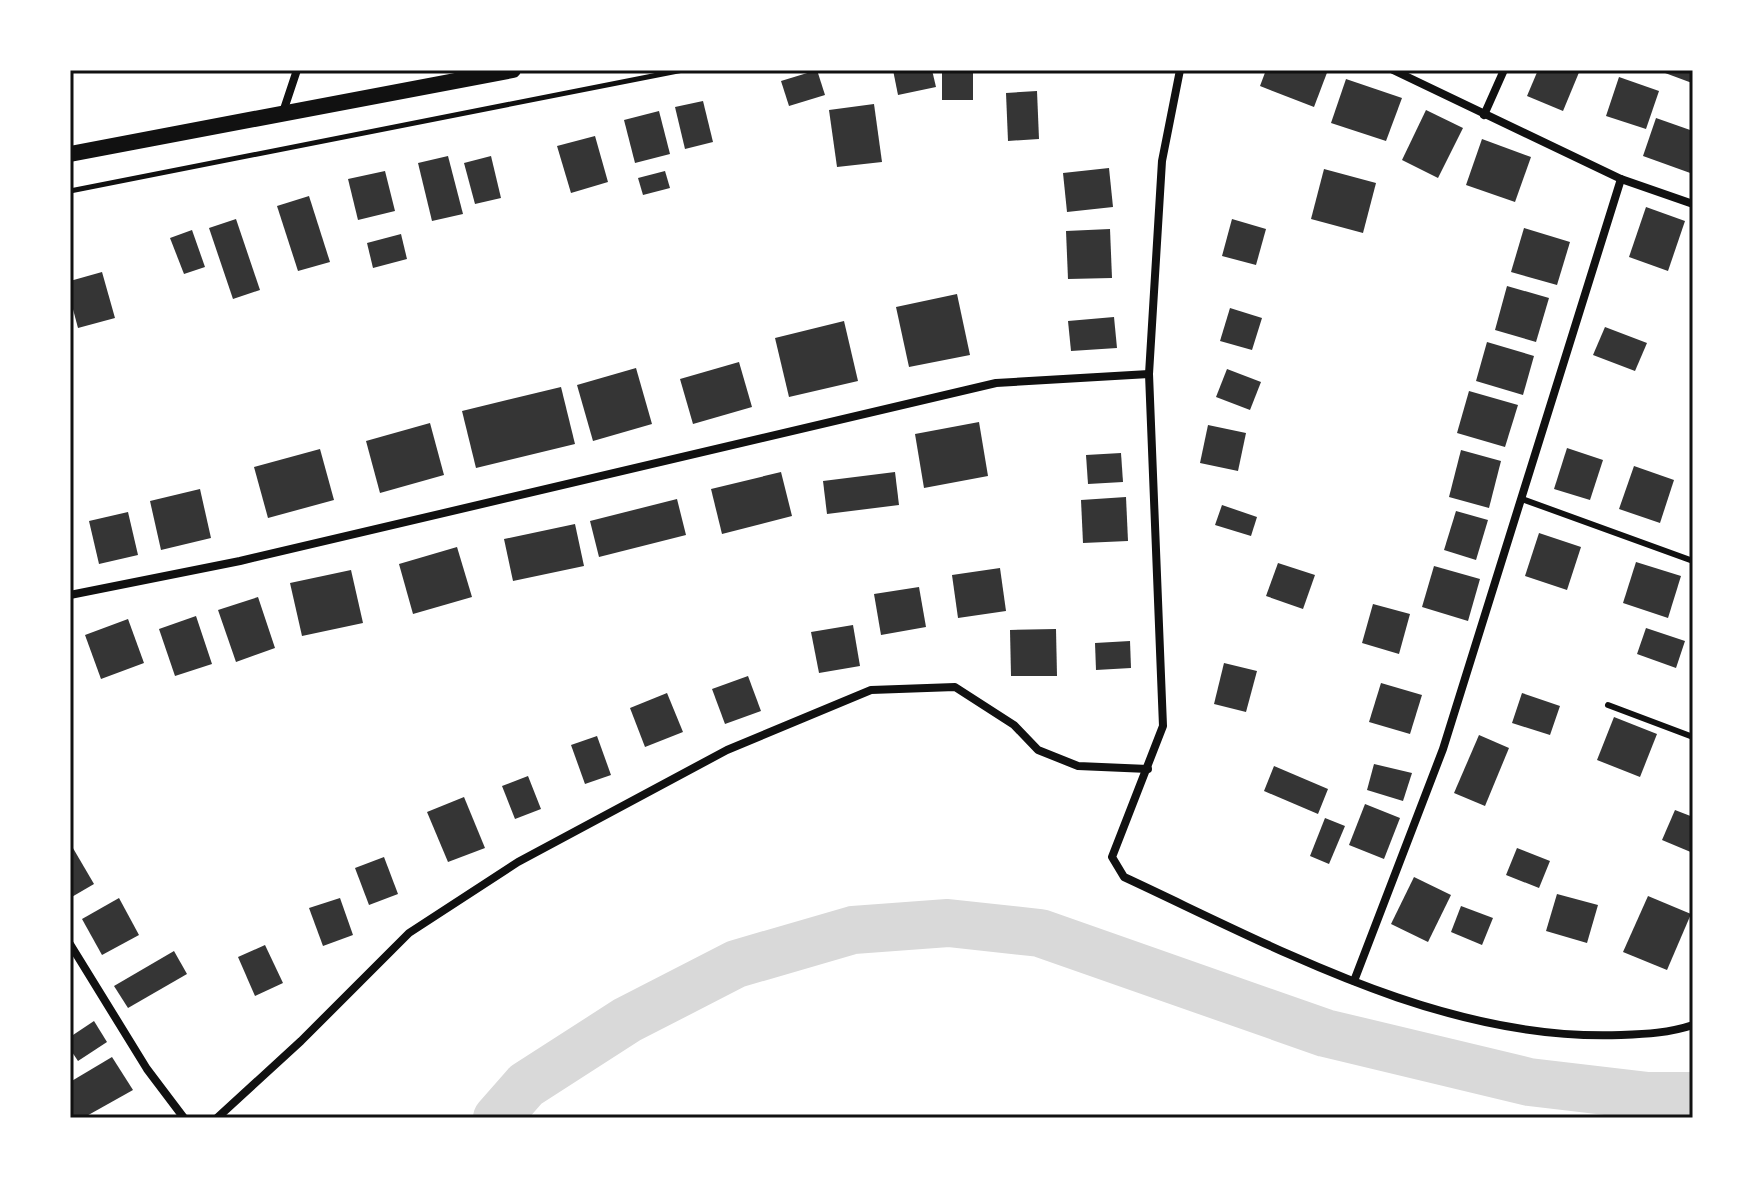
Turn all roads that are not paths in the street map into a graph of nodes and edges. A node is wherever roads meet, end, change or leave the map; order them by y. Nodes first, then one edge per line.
1 (297, 70) edge
2 (513, 70) edge
3 (1180, 70) edge
4 (1393, 70) edge
5 (1504, 70) edge
6 (283, 113) junction
7 (1484, 115) junction
8 (70, 154) edge
9 (1621, 179) junction
10 (1693, 204) edge
11 (1149, 374) junction
12 (1522, 499) junction
13 (1693, 561) edge
14 (70, 595) edge
15 (1608, 705) dead end
16 (1693, 737) edge
17 (1148, 769) junction
18 (70, 944) edge
19 (1354, 981) junction
20 (1693, 1025) edge
21 (184, 1118) edge
22 (217, 1118) edge

1 - 6 street
2 - 6 main road
3 - 11 street
4 - 7 street
5 - 7 street
6 - 8 main road
7 - 9 street
9 - 10 street
9 - 12 street
11 - 14 street
11 - 17 street
12 - 13 lane
12 - 19 street
15 - 16 lane
17 - 19 street
17 - 22 street
18 - 21 street
19 - 20 street

